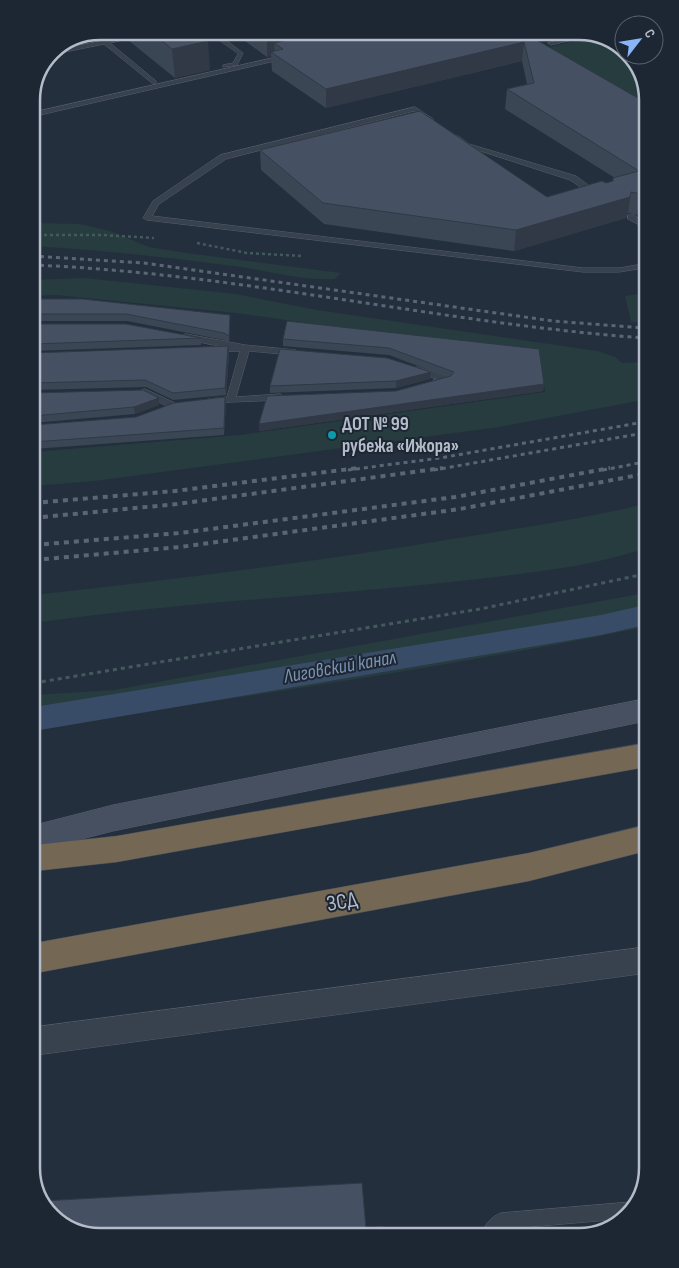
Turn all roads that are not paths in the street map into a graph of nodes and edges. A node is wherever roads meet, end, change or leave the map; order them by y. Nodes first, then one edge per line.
1 (112, 40) edge
2 (222, 40) edge
3 (567, 40) edge
4 (105, 42) junction
5 (81, 43) edge
6 (552, 44) dead end
7 (84, 46) junction
8 (67, 50) edge
9 (292, 56) edge
10 (209, 69) dead end
11 (174, 77) edge
12 (154, 82) junction
13 (40, 108) edge
14 (40, 113) edge
15 (437, 124) edge
16 (452, 134) edge
17 (605, 200) edge
18 (631, 217) edge
19 (639, 222) edge
20 (639, 267) edge
21 (172, 335) edge
22 (245, 348) junction
23 (197, 350) edge
24 (302, 353) edge
25 (405, 366) edge
26 (430, 384) edge
27 (137, 392) edge
28 (290, 397) edge
29 (231, 399) junction
30 (202, 402) edge
31 (172, 406) edge
32 (639, 711) edge
33 (639, 756) edge
34 (40, 837) edge
35 (639, 840) edge
36 (40, 857) edge
37 (40, 957) edge
38 (639, 961) edge
39 (40, 1040) edge
40 (621, 1211) edge
41 (495, 1228) edge

1 - 4 lane
2 - 10 lane
3 - 6 lane
4 - 7 lane
4 - 12 lane
5 - 7 lane
7 - 8 lane
9 - 14 lane
11 - 12 lane
12 - 13 lane
15 - 20 lane
16 - 17 lane
18 - 19 lane
21 - 22 lane
22 - 23 lane
22 - 24 lane
22 - 29 lane
25 - 26 lane
27 - 31 lane
28 - 29 lane
29 - 30 lane
32 - 34 main road
33 - 36 highway
35 - 37 highway, ЗСД
38 - 39 street
40 - 41 lane

